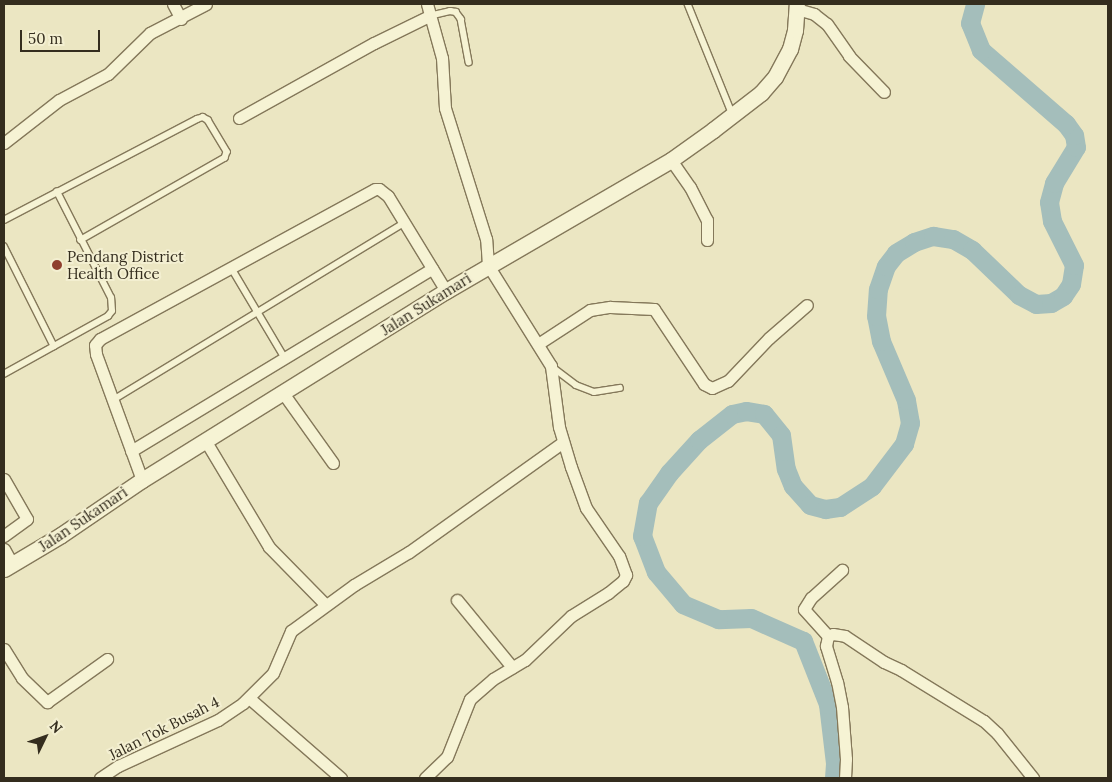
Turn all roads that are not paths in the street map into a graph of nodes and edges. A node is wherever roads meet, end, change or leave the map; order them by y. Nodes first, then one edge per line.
1 (173, 4) edge
2 (206, 4) edge
3 (427, 4) edge
4 (688, 4) edge
5 (797, 6) edge
6 (429, 16) junction
7 (180, 19) junction
8 (470, 62) dead end
9 (884, 92) dead end
10 (733, 116) junction
11 (239, 118) dead end
12 (4, 143) edge
13 (671, 160) junction
14 (57, 192) junction
15 (4, 220) edge
16 (404, 223) junction
17 (81, 240) junction
18 (707, 240) dead end
19 (4, 246) edge
20 (488, 265) junction
21 (231, 267) junction
22 (432, 269) junction
23 (446, 291) junction
24 (808, 305) dead end
25 (258, 312) junction
26 (538, 344) junction
27 (54, 346) junction
28 (286, 358) junction
29 (551, 366) junction
30 (4, 374) edge
31 (620, 388) dead end
32 (284, 393) junction
33 (113, 400) junction
34 (205, 440) junction
35 (563, 442) junction
36 (131, 450) junction
37 (333, 463) dead end
38 (4, 479) edge
39 (142, 480) junction
40 (4, 536) edge
41 (4, 549) edge
42 (7, 568) edge
43 (842, 570) dead end
44 (457, 600) dead end
45 (326, 605) junction
46 (828, 636) junction
47 (4, 649) edge
48 (107, 659) dead end
49 (512, 667) junction
50 (248, 698) junction
51 (100, 778) edge
52 (341, 778) edge
53 (425, 778) edge
54 (845, 778) edge
55 (1033, 778) edge

1 - 7 street
2 - 7 street
3 - 6 street
4 - 10 lane
5 - 9 street
5 - 10 street, Jalan Sukamari
6 - 8 lane
6 - 11 street
6 - 20 street
7 - 12 street
10 - 13 street, Jalan Sukamari
13 - 18 street
13 - 20 street, Jalan Sukamari
14 - 15 lane
14 - 17 lane
14 - 17 lane
16 - 21 street
16 - 22 street
16 - 25 lane
17 - 27 lane
19 - 27 lane
20 - 23 street, Jalan Sukamari
20 - 26 street
21 - 25 lane
21 - 33 street
22 - 23 street
22 - 28 street
23 - 32 street, Jalan Sukamari
24 - 26 street
25 - 28 lane
25 - 33 lane
26 - 29 street
27 - 30 lane
28 - 36 street
29 - 31 lane
29 - 35 street
32 - 34 street, Jalan Sukamari
32 - 37 street
33 - 36 street
34 - 39 street, Jalan Sukamari
34 - 45 street
35 - 45 street
35 - 49 street
36 - 39 street
38 - 40 street
39 - 42 street, Jalan Sukamari
41 - 42 street
43 - 46 street
44 - 49 street
45 - 50 street, Jalan Tok Busah 4
46 - 54 street
46 - 55 street
47 - 48 street
49 - 53 street
50 - 51 street, Jalan Tok Busah 4
50 - 52 street

